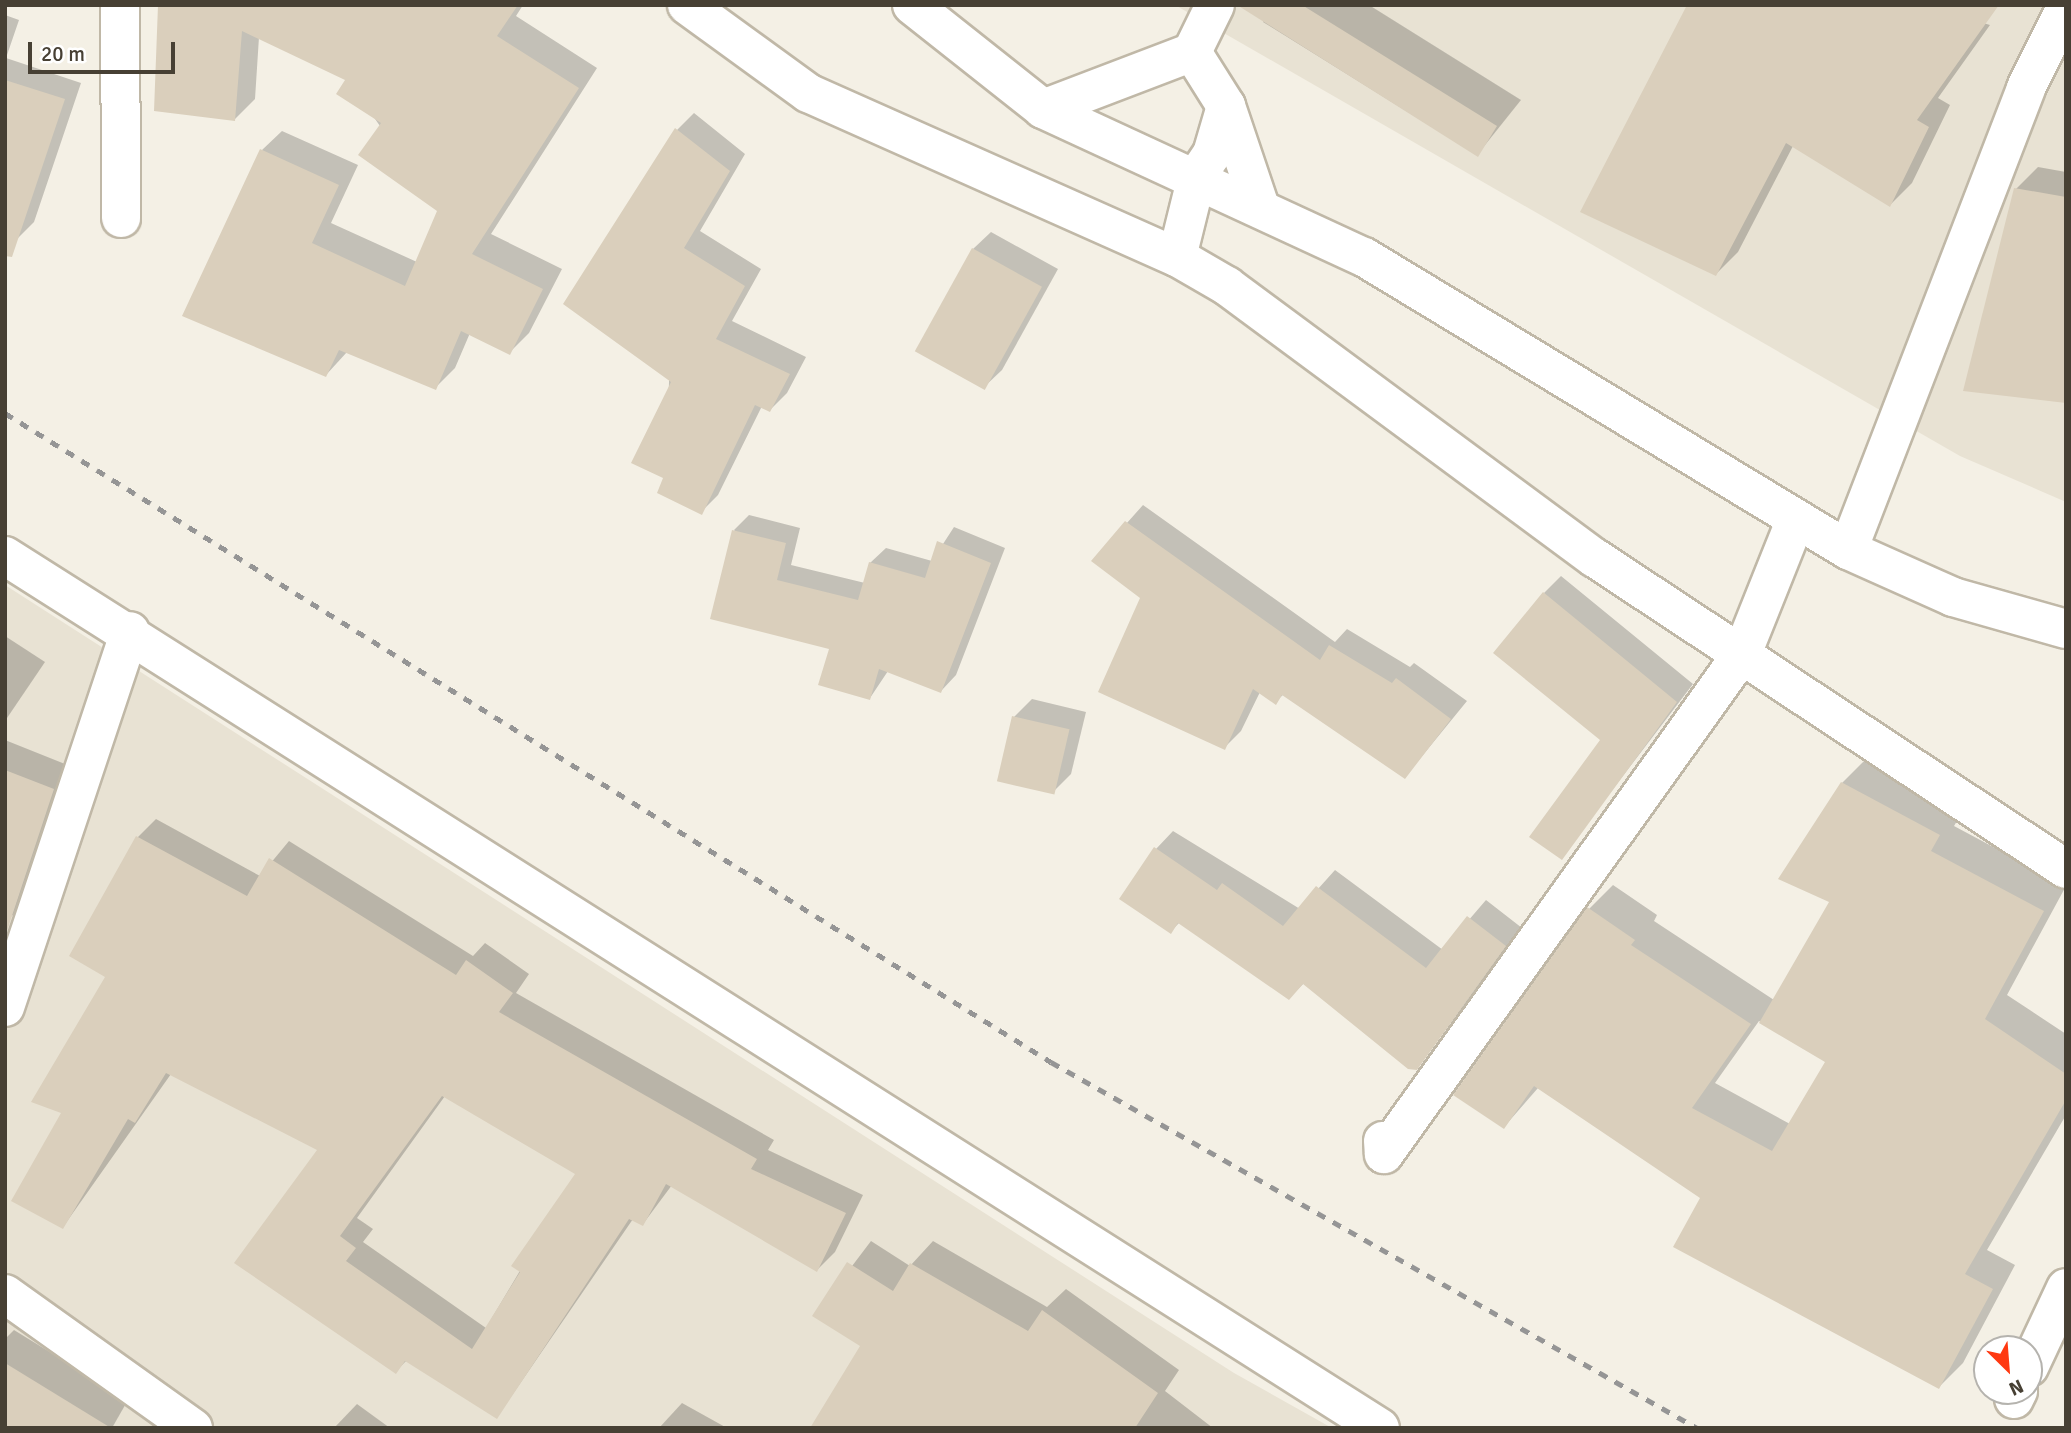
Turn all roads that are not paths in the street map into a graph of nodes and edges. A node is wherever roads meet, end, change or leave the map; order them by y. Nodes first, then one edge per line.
1 (120, 5) edge
2 (687, 5) edge
3 (912, 5) edge
4 (1215, 5) edge
5 (2066, 7) edge
6 (1192, 52) junction
7 (1226, 106) junction
8 (1043, 109) junction
9 (1197, 176) junction
10 (1259, 204) junction
11 (121, 218) dead end
12 (1177, 257) junction
13 (1796, 519) junction
14 (1847, 550) junction
15 (5, 556) edge
16 (2066, 629) edge
17 (130, 631) junction
18 (1742, 654) junction
19 (2066, 869) edge
20 (5, 1007) edge
21 (1383, 1142) dead end
22 (2066, 1288) edge
23 (5, 1294) edge
24 (2043, 1337) edge
25 (193, 1428) edge
26 (1380, 1428) edge

1 - 11 street
2 - 12 street
3 - 8 street
4 - 6 street
5 - 14 street
6 - 7 street
6 - 8 street
7 - 9 street
7 - 10 street
8 - 9 street
9 - 10 street
9 - 12 street
10 - 13 street
12 - 18 street
13 - 14 street
13 - 18 street
14 - 16 street
15 - 17 street
17 - 20 street
17 - 26 street
18 - 19 street
18 - 21 street
22 - 24 street
23 - 25 street

